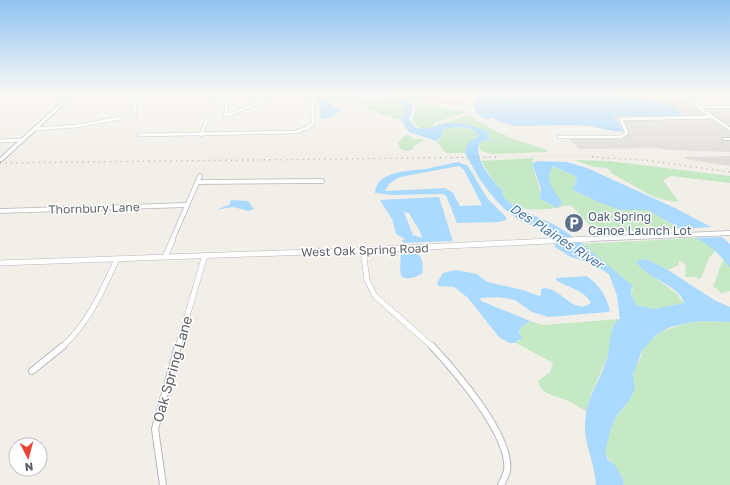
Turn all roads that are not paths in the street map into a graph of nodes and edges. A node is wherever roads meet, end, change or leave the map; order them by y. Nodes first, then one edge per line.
1 (48, 117) edge
2 (313, 117) edge
3 (712, 117) joint
4 (121, 118) dead end
5 (207, 120) dead end
6 (34, 129) junction
7 (730, 129) edge
8 (139, 135) dead end
9 (201, 135) junction
10 (559, 137) dead end
11 (724, 139) dead end
12 (730, 139) edge
13 (22, 140) junction
14 (0, 141) edge
15 (0, 160) edge
16 (200, 176) dead end
17 (322, 180) dead end
18 (198, 182) junction
19 (187, 205) junction
20 (0, 211) edge
21 (730, 233) edge
22 (363, 250) junction
23 (205, 255) junction
24 (165, 257) junction
25 (117, 259) junction
26 (0, 263) edge
27 (32, 371) dead end
28 (163, 485) edge
29 (501, 485) edge

1 - 6 main road
2 - 9 street
3 - 7 street
3 - 10 street
4 - 6 street
5 - 9 street
6 - 13 main road
8 - 9 street
11 - 12 street
13 - 14 street
13 - 15 main road
16 - 18 street
17 - 18 street
18 - 19 street
19 - 20 street, Thornbury Lane
19 - 24 street
21 - 22 street, West Oak Spring Road
22 - 23 street, West Oak Spring Road
22 - 29 street
23 - 24 street, West Oak Spring Road
23 - 28 street, Oak Spring Lane
24 - 25 street, West Oak Spring Road
25 - 26 street, West Oak Spring Road
25 - 27 street

